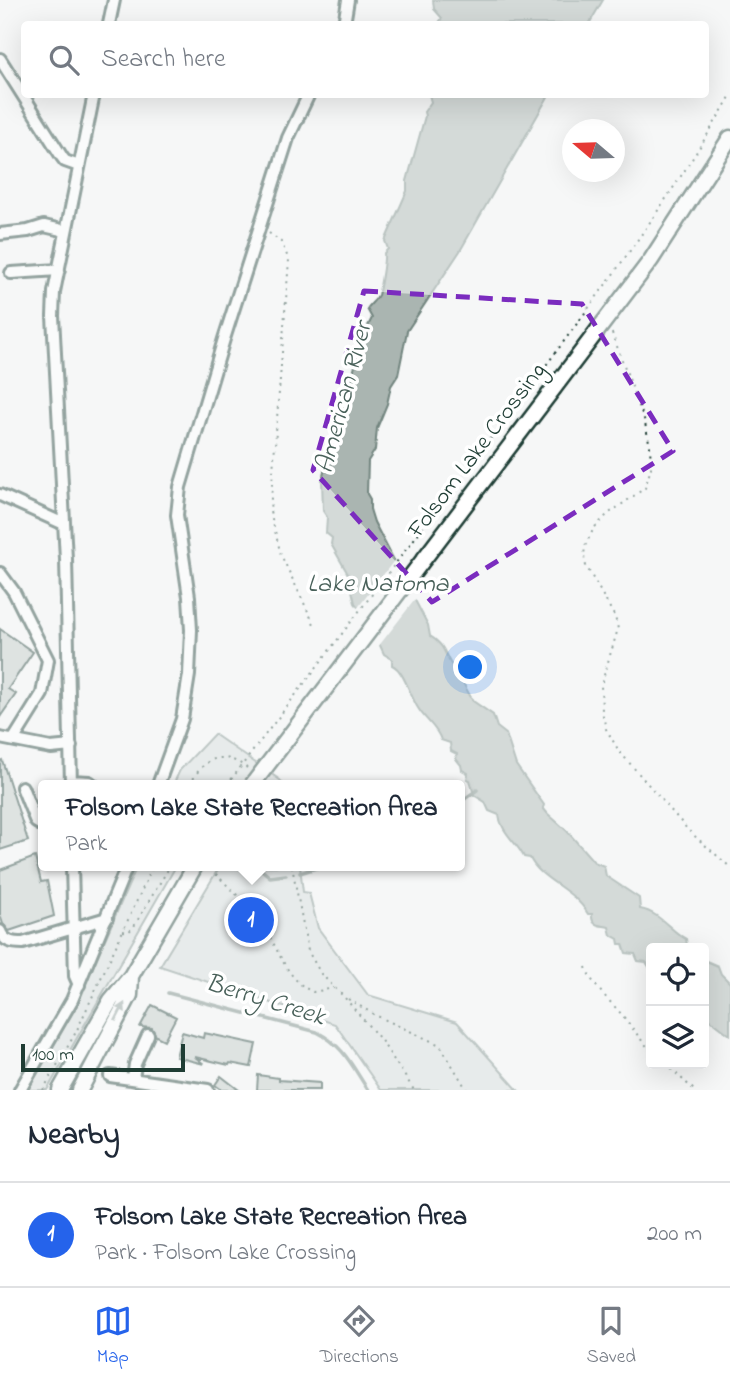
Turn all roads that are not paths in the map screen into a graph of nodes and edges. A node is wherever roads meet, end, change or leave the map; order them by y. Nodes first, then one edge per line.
1 (114, 0) edge
2 (348, 0) edge
3 (110, 21) edge
4 (344, 21) edge
5 (0, 59) edge
6 (21, 92) edge
7 (25, 98) edge
8 (93, 98) edge
9 (307, 98) edge
10 (730, 138) edge
11 (79, 166) junction
12 (66, 231) junction
13 (0, 234) edge
14 (59, 270) junction
15 (11, 272) dead end
16 (0, 495) edge
17 (64, 524) junction
18 (0, 573) edge
19 (0, 738) edge
20 (14, 739) junction
21 (71, 746) junction
22 (71, 780) edge
23 (160, 780) edge
24 (254, 780) edge
25 (22, 787) dead end
26 (38, 823) edge
27 (72, 871) edge
28 (125, 871) edge
29 (191, 871) edge
30 (107, 918) junction
31 (72, 928) junction
32 (0, 931) edge
33 (131, 976) junction
34 (79, 985) junction
35 (148, 1035) dead end
36 (110, 1076) dead end
37 (133, 1079) junction
38 (154, 1086) edge
39 (20, 1090) edge
40 (60, 1090) edge
41 (80, 1090) edge
42 (208, 1090) edge

1 - 3 lane
2 - 4 lane
5 - 6 lane
7 - 11 lane
8 - 11 lane
9 - 23 lane
10 - 24 main road, Folsom Lake Crossing, bridge
11 - 12 lane
12 - 13 lane
12 - 14 lane
14 - 15 lane
14 - 17 lane
16 - 17 lane
17 - 21 lane
18 - 20 lane
19 - 20 lane
20 - 21 lane
21 - 22 lane
25 - 26 lane
27 - 31 lane
28 - 30 lane
29 - 33 main road
30 - 31 lane
30 - 34 lane
31 - 32 lane
31 - 34 lane
33 - 40 main road
41 -> 33 main road
34 - 39 lane
35 - 37 lane
36 - 37 lane
37 - 38 lane
38 - 42 lane

